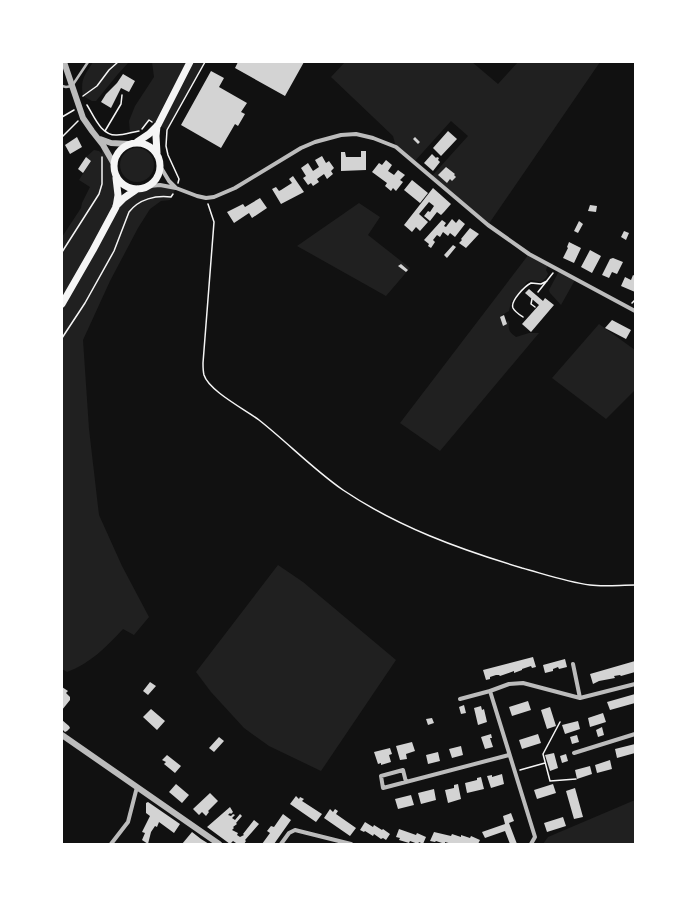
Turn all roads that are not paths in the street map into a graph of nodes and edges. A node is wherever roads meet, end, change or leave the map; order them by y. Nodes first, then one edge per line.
1 (64, 62) edge
2 (88, 62) edge
3 (190, 62) edge
4 (62, 86) edge
5 (72, 86) junction
6 (158, 125) junction
7 (99, 139) junction
8 (137, 142) junction
9 (129, 144) junction
10 (157, 154) junction
11 (114, 164) junction
12 (160, 166) junction
13 (115, 174) junction
14 (149, 186) junction
15 (176, 188) junction
16 (137, 189) junction
17 (116, 207) junction
18 (62, 304) edge
19 (635, 311) edge
20 (573, 664) dead end
21 (635, 684) edge
22 (490, 691) junction
23 (580, 698) junction
24 (460, 699) dead end
25 (635, 734) edge
26 (62, 735) edge
27 (574, 753) dead end
28 (509, 755) junction
29 (406, 782) junction
30 (137, 787) junction
31 (111, 844) edge
32 (219, 844) edge
33 (281, 844) edge
34 (351, 844) edge
35 (531, 844) edge

1 - 5 street
2 - 5 lane
3 - 6 main road
4 - 5 lane
5 - 7 street
6 - 8 main road
6 - 10 main road
7 - 9 street
7 - 11 street
8 - 9 main road
8 - 10 main road
9 - 11 main road
10 - 12 main road
11 - 13 main road
12 - 14 main road
12 - 15 street
13 - 16 main road
13 - 17 main road
14 - 15 street
14 - 16 main road
15 - 19 street
16 - 17 main road
17 - 18 main road
20 - 23 street
21 - 23 street
22 - 23 street
22 - 24 street
22 - 28 street
25 - 27 street
26 - 30 street
28 - 29 street
28 - 35 street
29 - 29 street
30 - 31 street
30 - 32 street
33 - 34 street

